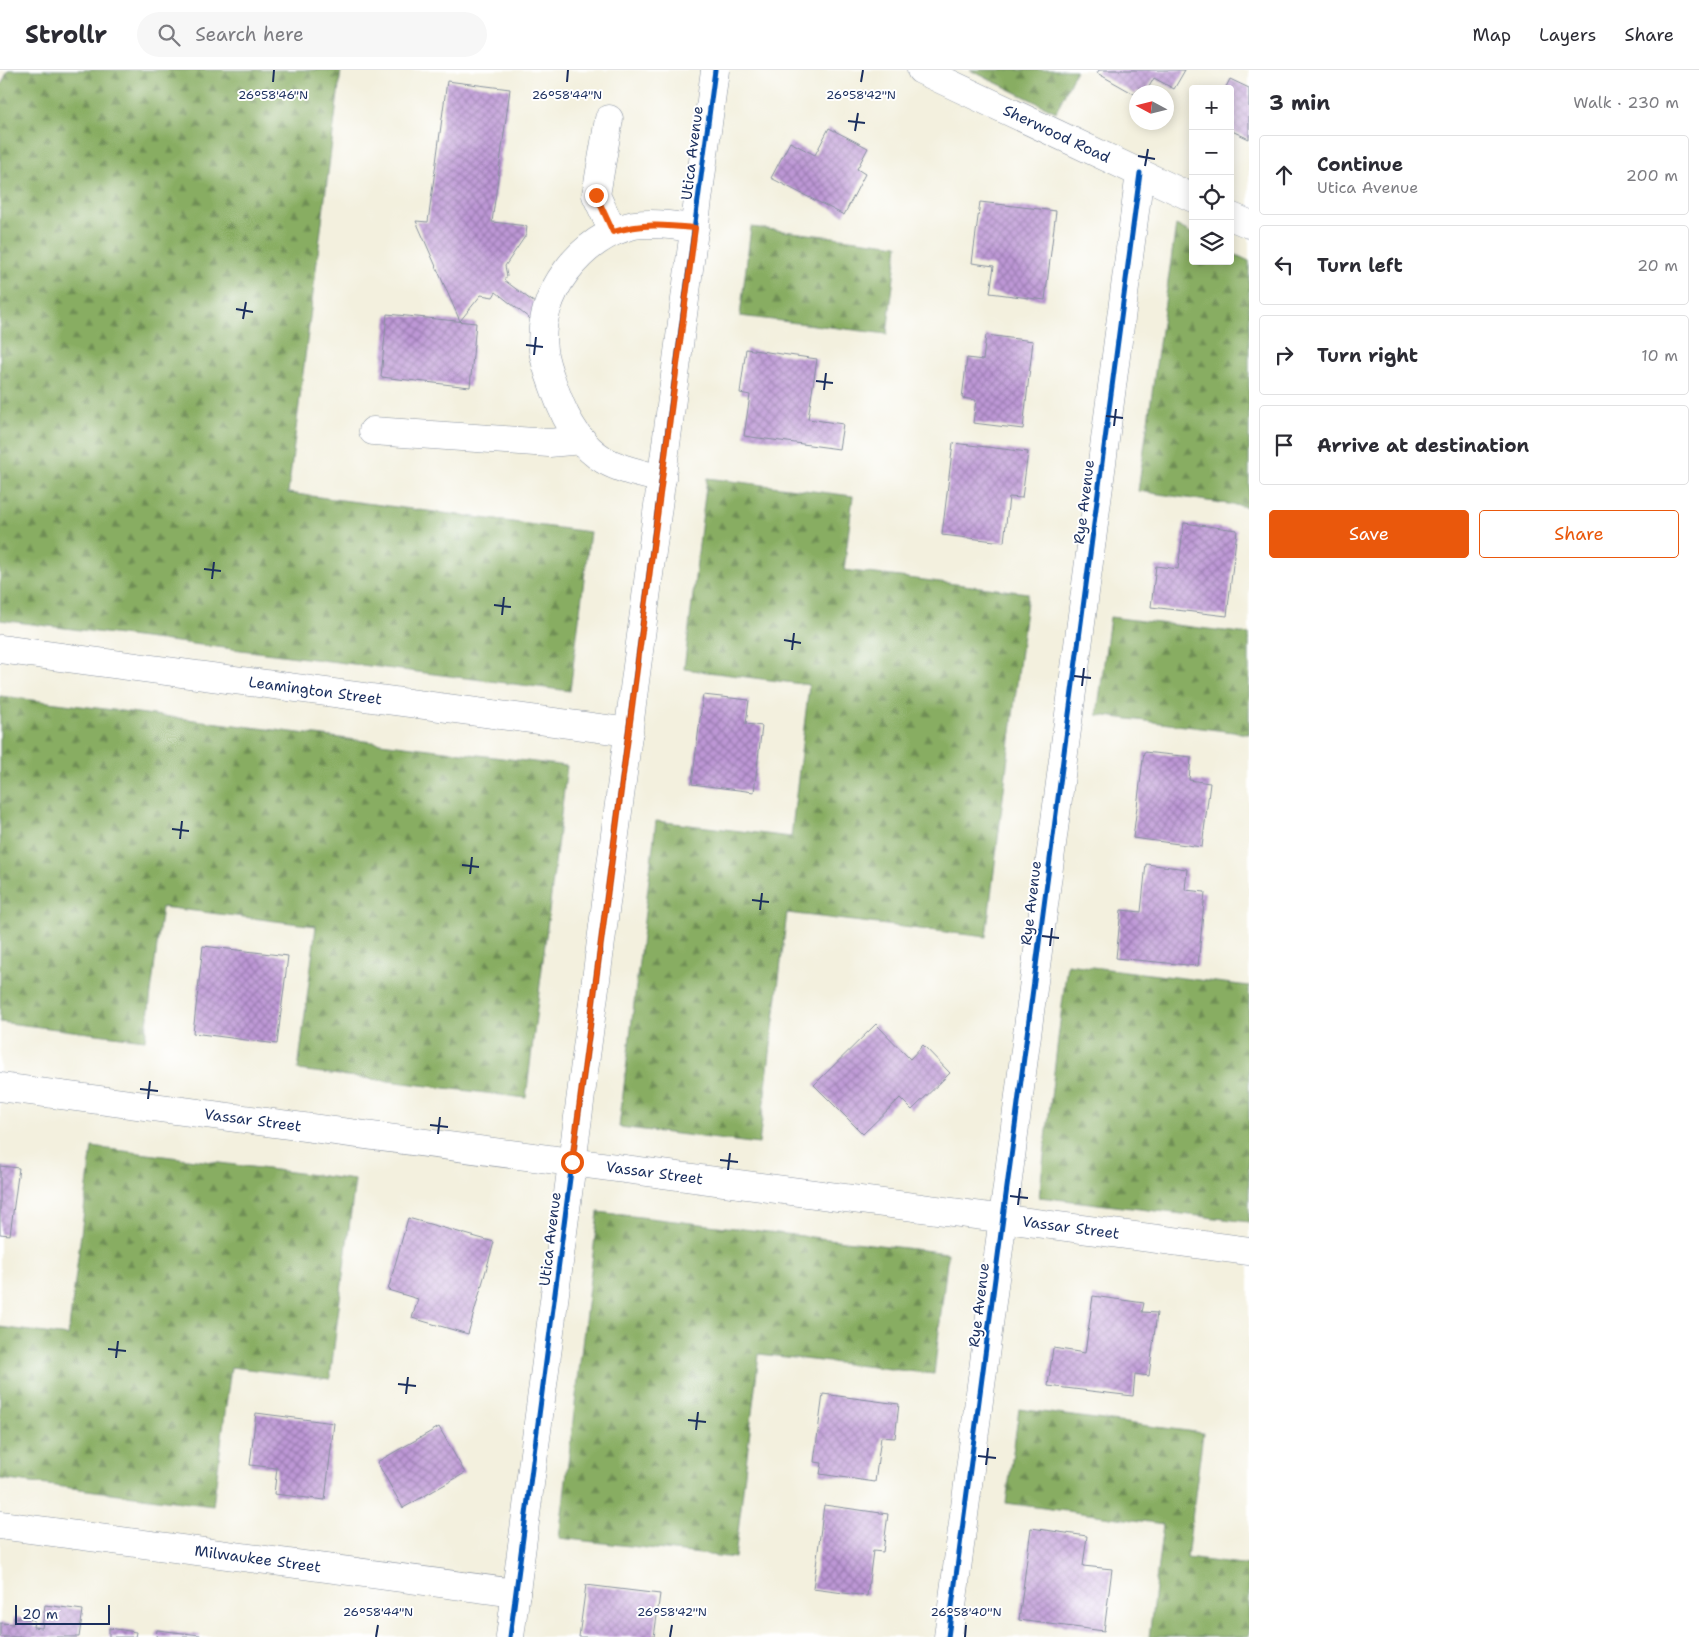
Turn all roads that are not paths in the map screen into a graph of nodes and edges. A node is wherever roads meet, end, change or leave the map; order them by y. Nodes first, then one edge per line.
1 (716, 70) edge
2 (921, 70) edge
3 (609, 119) dead end
4 (1140, 173) junction
5 (1189, 196) edge
6 (1234, 218) edge
7 (1249, 224) edge
8 (695, 228) junction
9 (613, 232) junction
10 (373, 431) dead end
11 (582, 440) junction
12 (662, 479) junction
13 (0, 650) edge
14 (629, 732) junction
15 (0, 1087) edge
16 (572, 1162) junction
17 (1003, 1219) junction
18 (1249, 1251) edge
19 (0, 1525) edge
20 (516, 1593) junction
21 (510, 1637) edge
22 (948, 1637) edge

1 - 8 street, Utica Avenue
2 - 4 street, Sherwood Road
3 - 9 street
4 - 5 street, Sherwood Road
4 - 17 street, Rye Avenue
6 - 7 street
8 - 9 street
8 - 12 street, Utica Avenue
9 - 11 street
10 - 11 street
11 - 12 street
12 - 14 street, Utica Avenue
13 - 14 street, Leamington Street
14 - 16 street, Utica Avenue
15 - 16 street, Vassar Street
16 - 17 street, Vassar Street
16 - 20 street, Utica Avenue
17 - 18 street, Vassar Street
17 - 22 street, Rye Avenue
19 - 20 street, Milwaukee Street
20 - 21 street, Utica Avenue

